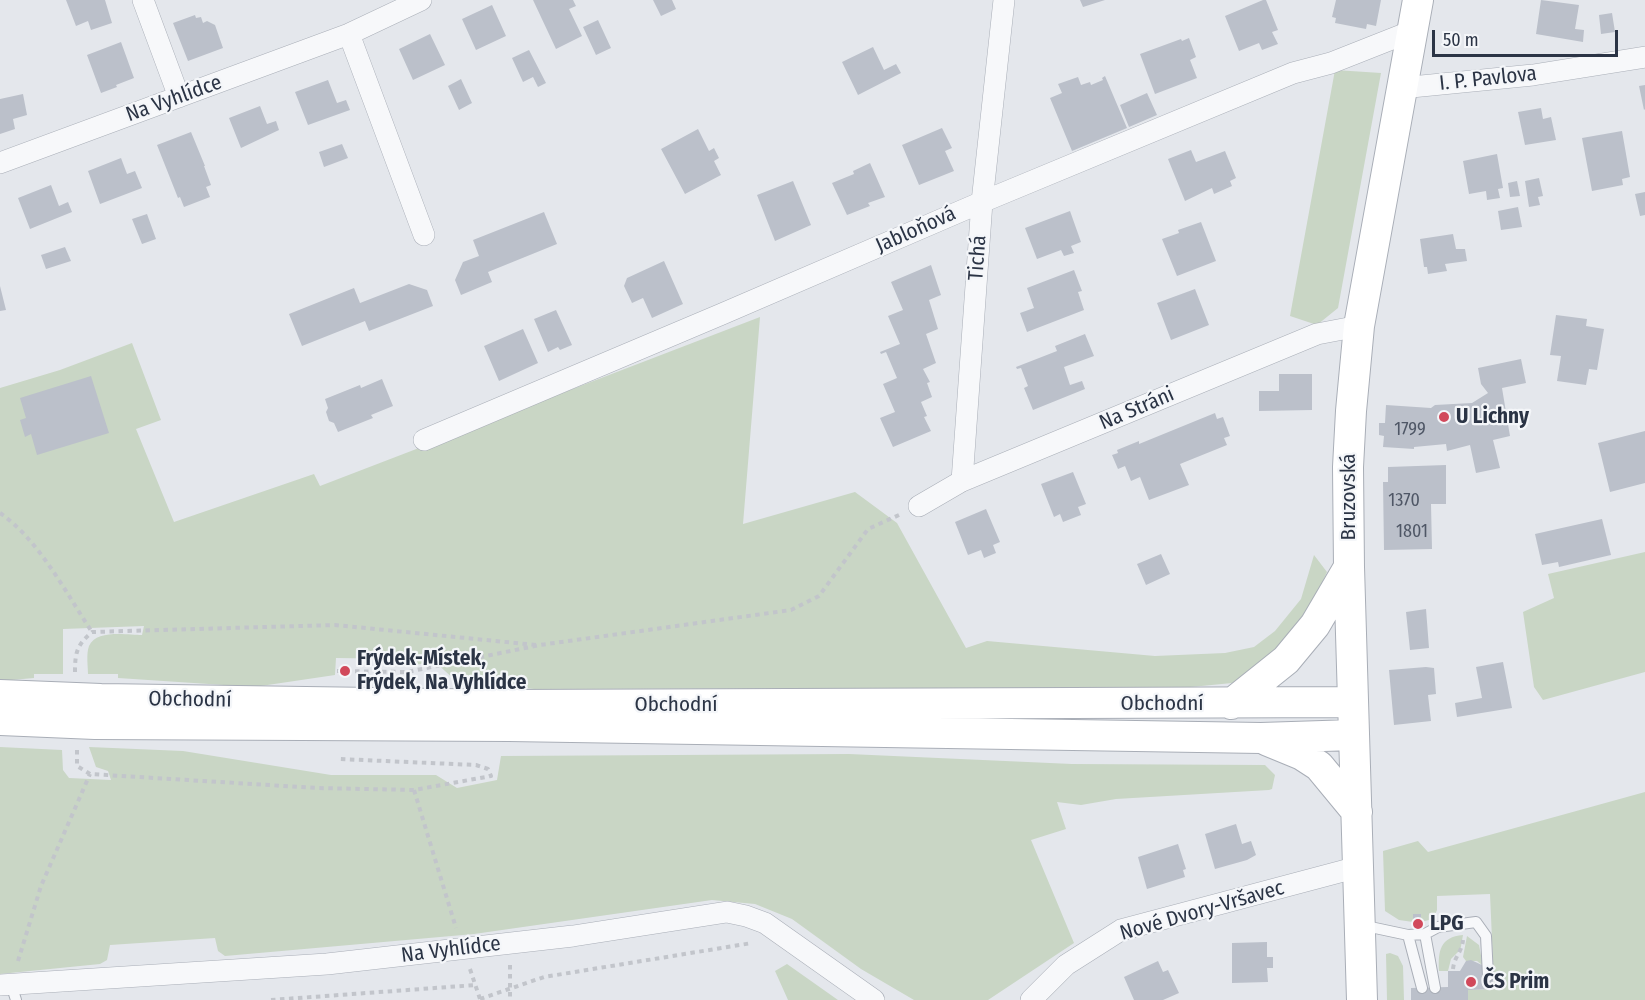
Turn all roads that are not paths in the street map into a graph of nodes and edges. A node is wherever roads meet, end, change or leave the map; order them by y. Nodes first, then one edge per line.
1 (143, 0) edge
2 (421, 0) edge
3 (1004, 0) edge
4 (1418, 0) edge
5 (1412, 31) junction
6 (349, 34) junction
7 (1645, 57) edge
8 (1401, 88) junction
9 (179, 97) junction
10 (0, 163) edge
11 (982, 202) junction
12 (424, 235) dead end
13 (1359, 326) junction
14 (424, 440) dead end
15 (962, 481) junction
16 (919, 506) road end
17 (1349, 567) junction
18 (0, 695) edge
19 (1352, 702) junction
20 (1231, 704) junction
21 (0, 720) edge
22 (1354, 735) junction
23 (1261, 738) junction
24 (1357, 812) junction
25 (1358, 867) junction
26 (1360, 924) junction
27 (1425, 934) junction
28 (1408, 935) junction
29 (1488, 976) dead end
30 (1422, 988) dead end
31 (1435, 988) dead end
32 (9, 989) edge
33 (874, 1000) edge
34 (1030, 1000) edge
35 (1362, 1000) edge

1 - 9 street
2 - 6 street, Na Vyhlídce
3 - 11 street, Tichá
4 - 5 main road, Bruzovská
5 - 8 main road, Bruzovská
5 - 11 street, Jabloňová
6 - 9 street, Na Vyhlídce
6 - 12 street
7 - 8 street, I. P. Pavlova
8 - 13 main road, Bruzovská
9 - 10 street, Na Vyhlídce
11 - 14 street, Jabloňová
11 - 15 street, Tichá
13 - 15 street, Na Stráni
13 - 17 main road, Bruzovská
15 - 16 street, Na Stráni
17 - 19 main road, Bruzovská
17 - 20 main road
18 - 20 main road, Obchodní
19 - 20 main road, Obchodní
19 - 22 main road, Bruzovská
21 - 23 main road, Obchodní
22 - 23 main road, Obchodní
22 - 24 main road, Bruzovská
23 - 24 main road, Obchodní
24 - 25 main road, Bruzovská
25 - 26 main road, Bruzovská
25 - 34 street, Nové Dvory-Vršavec
26 - 28 lane
26 - 35 main road, Bruzovská
27 - 28 lane
27 - 29 lane
27 - 31 lane
28 - 30 lane
32 - 33 street, Na Vyhlídce

